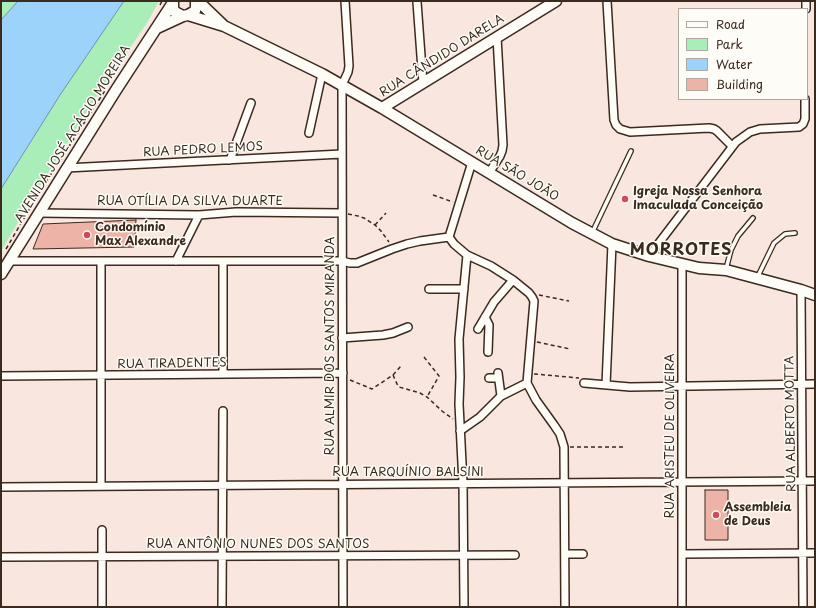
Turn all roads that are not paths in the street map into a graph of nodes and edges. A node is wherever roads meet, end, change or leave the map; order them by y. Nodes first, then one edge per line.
1 (197, 1) edge
2 (345, 1) edge
3 (556, 1) edge
4 (607, 1) edge
5 (172, 2) edge
6 (417, 2) dead end
7 (186, 16) junction
8 (224, 26) junction
9 (155, 29) junction
10 (497, 37) junction
11 (322, 74) junction
12 (422, 83) junction
13 (342, 85) junction
14 (805, 100) edge
15 (251, 103) dead end
16 (382, 108) junction
17 (309, 133) dead end
18 (732, 146) junction
19 (631, 151) dead end
20 (342, 154) junction
21 (230, 160) junction
22 (472, 162) junction
23 (66, 168) junction
24 (489, 173) junction
25 (38, 213) junction
26 (342, 214) junction
27 (199, 215) junction
28 (753, 218) dead end
29 (795, 232) dead end
30 (592, 234) junction
31 (449, 237) junction
32 (612, 244) junction
33 (467, 255) junction
34 (649, 256) junction
35 (9, 261) junction
36 (101, 261) junction
37 (176, 261) junction
38 (223, 261) junction
39 (342, 261) junction
40 (682, 264) junction
41 (726, 270) junction
42 (1, 274) edge
43 (757, 279) junction
44 (513, 280) junction
45 (464, 289) junction
46 (429, 290) dead end
47 (801, 290) junction
48 (815, 294) edge
49 (485, 317) junction
50 (408, 327) dead end
51 (478, 329) dead end
52 (342, 338) junction
53 (488, 352) dead end
54 (223, 374) junction
55 (101, 375) junction
56 (343, 375) junction
57 (1, 376) edge
58 (489, 378) dead end
59 (527, 383) junction
60 (584, 383) road end
61 (802, 384) junction
62 (815, 384) edge
63 (606, 385) junction
64 (682, 386) junction
65 (501, 396) junction
66 (223, 411) dead end
67 (460, 431) junction
68 (802, 481) junction
69 (815, 481) edge
70 (565, 482) junction
71 (682, 482) junction
72 (463, 483) junction
73 (343, 484) junction
74 (223, 485) junction
75 (101, 486) junction
76 (1, 487) edge
77 (102, 530) dead end
78 (803, 553) junction
79 (815, 553) edge
80 (565, 554) junction
81 (583, 554) dead end
82 (682, 554) junction
83 (463, 555) junction
84 (515, 555) dead end
85 (222, 556) junction
86 (343, 556) junction
87 (1, 557) edge
88 (102, 557) junction
89 (102, 607) edge
90 (222, 607) edge
91 (343, 607) edge
92 (464, 607) edge
93 (565, 607) edge
94 (682, 607) edge
95 (804, 607) edge

1 - 7 main road
1 - 8 main road, RUA SÃO JOÃO
2 - 13 street
3 - 10 main road, RUA CÂNDIDO DARELA
4 - 18 street
5 - 7 main road
5 - 9 main road, AVENIDA JOSÉ ACÁCIO MOREIRA
6 - 12 street
7 - 8 main road, RUA SÃO JOÃO
7 - 9 main road
8 - 11 main road, RUA SÃO JOÃO
9 - 23 main road, AVENIDA JOSÉ ACÁCIO MOREIRA
10 - 12 main road, RUA CÂNDIDO DARELA
10 - 24 street
11 - 13 main road, RUA SÃO JOÃO
11 - 17 street
12 - 16 main road, RUA CÂNDIDO DARELA
13 - 16 main road, RUA SÃO JOÃO
13 - 20 street, RUA ALMIR DOS SANTOS MIRANDA
14 - 18 street
15 - 21 street
16 - 22 main road, RUA SÃO JOÃO
18 - 34 street
19 - 30 lane
20 - 21 street, RUA PEDRO LEMOS
20 - 26 street, RUA ALMIR DOS SANTOS MIRANDA
21 - 23 street, RUA PEDRO LEMOS
22 - 24 main road, RUA SÃO JOÃO
22 - 31 street
23 - 25 main road, AVENIDA JOSÉ ACÁCIO MOREIRA
24 - 30 main road, RUA SÃO JOÃO
25 - 27 street, RUA OTÍLIA DA SILVA DUARTE
25 - 35 main road, AVENIDA JOSÉ ACÁCIO MOREIRA
26 - 27 street, RUA OTÍLIA DA SILVA DUARTE
26 - 39 street, RUA ALMIR DOS SANTOS MIRANDA
27 - 37 street
28 - 41 lane
29 - 43 lane
30 - 32 main road, RUA SÃO JOÃO
31 - 33 street
31 - 39 street
32 - 34 main road, RUA SÃO JOÃO
32 - 63 street
33 - 44 street
33 - 45 street
34 - 40 main road, RUA SÃO JOÃO
35 - 36 street
35 - 42 main road, AVENIDA JOSÉ ACÁCIO MOREIRA
36 - 37 street
36 - 55 street
37 - 38 street
38 - 39 street
38 - 54 street
39 - 52 street, RUA ALMIR DOS SANTOS MIRANDA
40 - 41 main road, RUA SÃO JOÃO
40 - 64 street, RUA ARISTEU DE OLIVEIRA
41 - 43 main road, RUA SÃO JOÃO
43 - 47 main road, RUA SÃO JOÃO
44 - 49 street
44 - 59 street
45 - 46 street
45 - 67 street
47 - 48 main road, RUA SÃO JOÃO
47 - 61 street, RUA ALBERTO MOTTA
49 - 51 street
49 - 53 street
50 - 52 street
52 - 56 street, RUA ALMIR DOS SANTOS MIRANDA
54 - 55 street, RUA TIRADENTES
54 - 56 street, RUA TIRADENTES
55 - 57 street, RUA TIRADENTES
55 - 75 street
56 - 73 street, RUA ALMIR DOS SANTOS MIRANDA
58 - 65 street
59 - 65 street
59 - 70 street
60 - 63 street
61 - 62 street
61 - 64 street
61 - 68 street, RUA ALBERTO MOTTA
63 - 64 street
64 - 71 street, RUA ARISTEU DE OLIVEIRA
65 - 67 street
66 - 74 street
67 - 72 street
68 - 69 street, RUA TARQUÍNIO BALSINI
68 - 71 street, RUA TARQUÍNIO BALSINI
68 - 78 street, RUA ALBERTO MOTTA
70 - 71 street, RUA TARQUÍNIO BALSINI
70 - 72 street, RUA TARQUÍNIO BALSINI
70 - 80 street
71 - 82 street, RUA ARISTEU DE OLIVEIRA
72 - 73 street, RUA TARQUÍNIO BALSINI
72 - 83 street
73 - 74 street, RUA TARQUÍNIO BALSINI
73 - 86 street, RUA ALMIR DOS SANTOS MIRANDA
74 - 75 street, RUA TARQUÍNIO BALSINI
74 - 85 street
75 - 76 street, RUA TARQUÍNIO BALSINI
77 - 88 street
78 - 79 street
78 - 82 street
78 - 95 street, RUA ALBERTO MOTTA
80 - 81 street
80 - 93 street
82 - 94 street, RUA ARISTEU DE OLIVEIRA
83 - 84 street, RUA ANTÔNIO NUNES DOS SANTOS
83 - 86 street, RUA ANTÔNIO NUNES DOS SANTOS
83 - 92 street
85 - 86 street, RUA ANTÔNIO NUNES DOS SANTOS
85 - 88 street, RUA ANTÔNIO NUNES DOS SANTOS
85 - 90 street
86 - 91 street, RUA ALMIR DOS SANTOS MIRANDA
87 - 88 street, RUA ANTÔNIO NUNES DOS SANTOS
88 - 89 street

